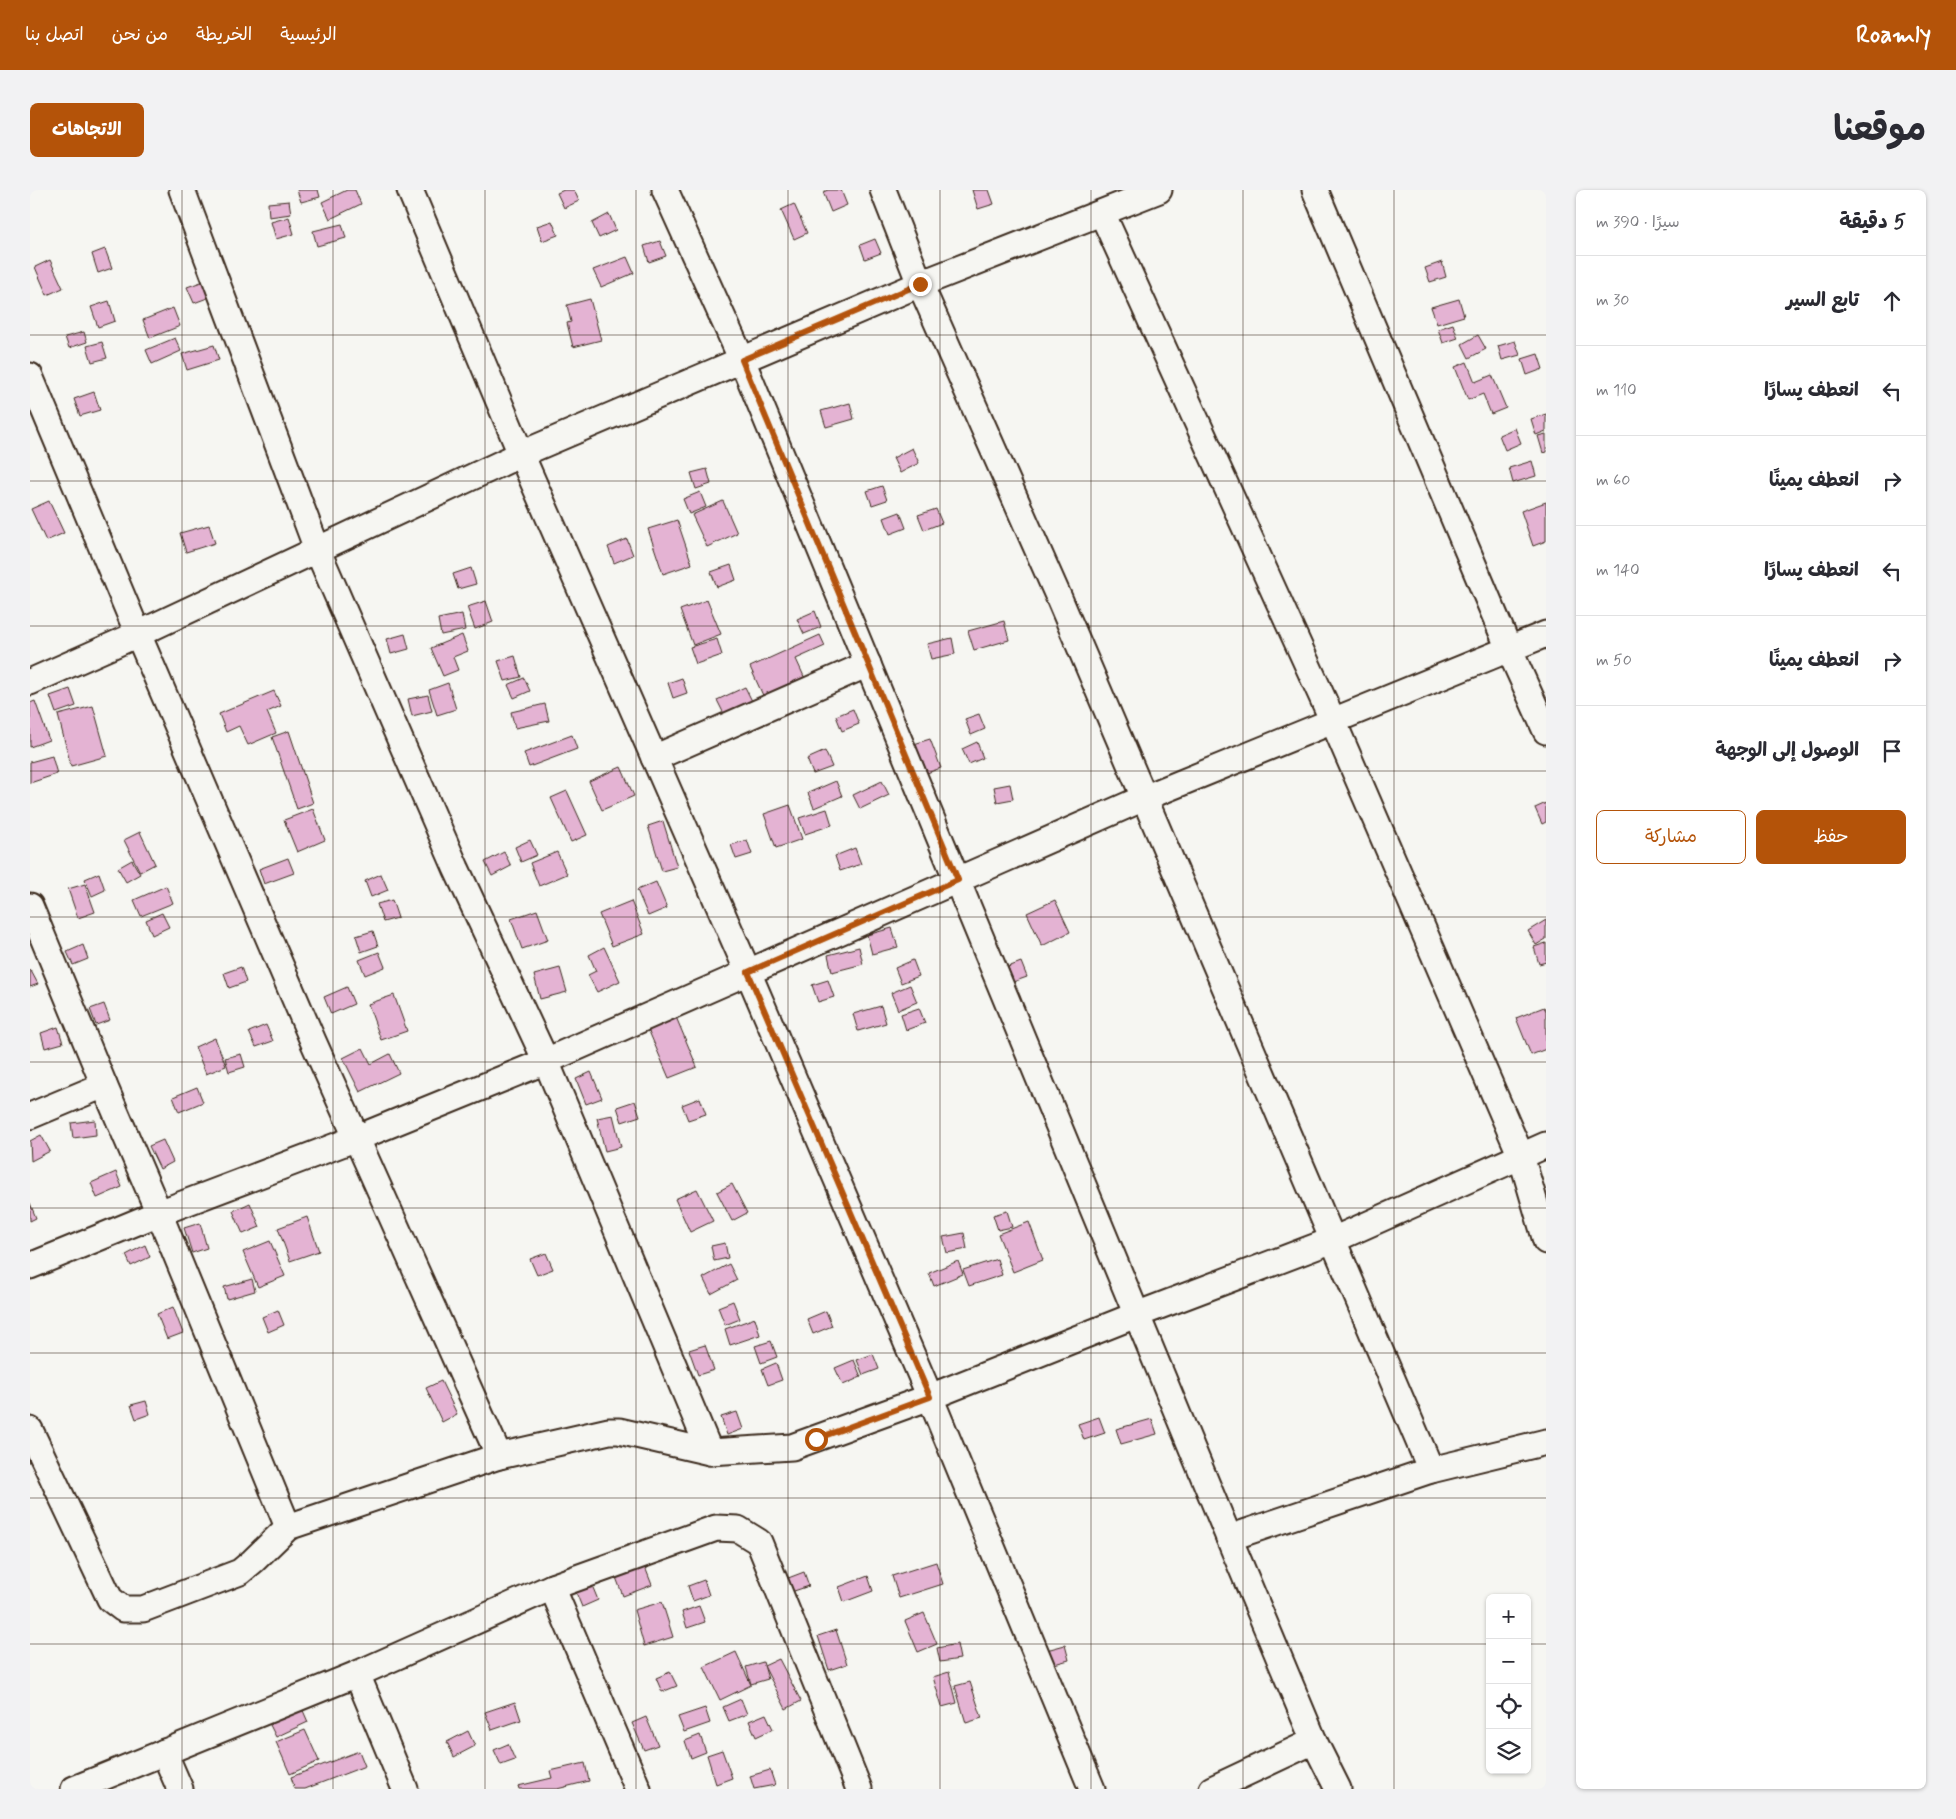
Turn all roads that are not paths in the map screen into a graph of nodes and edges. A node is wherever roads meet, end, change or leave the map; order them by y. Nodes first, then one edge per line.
1 (182, 190) edge
2 (410, 190) edge
3 (664, 190) edge
4 (883, 190) edge
5 (1160, 190) edge
6 (1315, 190) edge
7 (1102, 212) junction
8 (920, 284) junction
9 (742, 360) junction
10 (30, 376) edge
11 (521, 454) junction
12 (317, 549) junction
13 (138, 634) junction
14 (1546, 634) edge
15 (1509, 649) junction
16 (868, 664) junction
17 (30, 682) edge
18 (1333, 721) junction
19 (1546, 731) edge
20 (654, 758) junction
21 (1144, 798) junction
22 (958, 880) junction
23 (30, 906) edge
24 (36, 938) edge
25 (748, 972) junction
26 (546, 1061) junction
27 (104, 1085) junction
28 (30, 1116) edge
29 (357, 1138) junction
30 (1546, 1145) edge
31 (1521, 1156) junction
32 (159, 1213) junction
33 (1333, 1240) junction
34 (1546, 1241) edge
35 (30, 1266) edge
36 (1136, 1314) junction
37 (930, 1397) junction
38 (30, 1430) edge
39 (1546, 1442) edge
40 (710, 1452) junction
41 (499, 1456) junction
42 (1431, 1470) junction
43 (288, 1527) junction
44 (1229, 1538) junction
45 (552, 1587) junction
46 (357, 1674) junction
47 (1314, 1741) junction
48 (164, 1752) junction
49 (74, 1789) edge
50 (180, 1789) edge
51 (405, 1789) edge
52 (638, 1789) edge
53 (859, 1789) edge
54 (1092, 1789) edge
55 (1212, 1789) edge
56 (1338, 1789) edge

1 - 12 street
2 - 11 street
3 - 9 street
4 - 8 street
5 - 7 street
6 - 15 street
7 - 8 street
7 - 18 street
8 - 9 street
8 - 21 street
9 - 11 street
9 - 16 street
10 - 13 street
11 - 12 street
11 - 20 street
12 - 13 street
12 - 26 street
13 - 17 street
13 - 29 street
14 - 15 street
15 - 18 street
15 - 19 street
16 - 20 street
16 - 22 street
18 - 21 street
18 - 31 street
20 - 25 street
21 - 22 street
21 - 33 street
22 - 25 street
22 - 36 street
23 - 24 street
24 - 27 street
25 - 26 street
25 - 37 street
26 - 29 street
26 - 40 street
27 - 28 street
27 - 32 street
29 - 32 street
29 - 41 street
30 - 31 street
31 - 33 street
31 - 34 street
32 - 35 street
32 - 43 street
33 - 36 street
33 - 42 street
36 - 37 street
36 - 44 street
37 - 40 street
37 - 54 street
38 - 43 street
39 - 42 street
40 - 41 street
41 - 43 street
42 - 44 street
44 - 47 street
45 - 46 street
45 - 52 street
45 - 53 street
46 - 48 street
46 - 51 street
47 - 55 street
47 - 56 street
48 - 49 street
48 - 50 street

